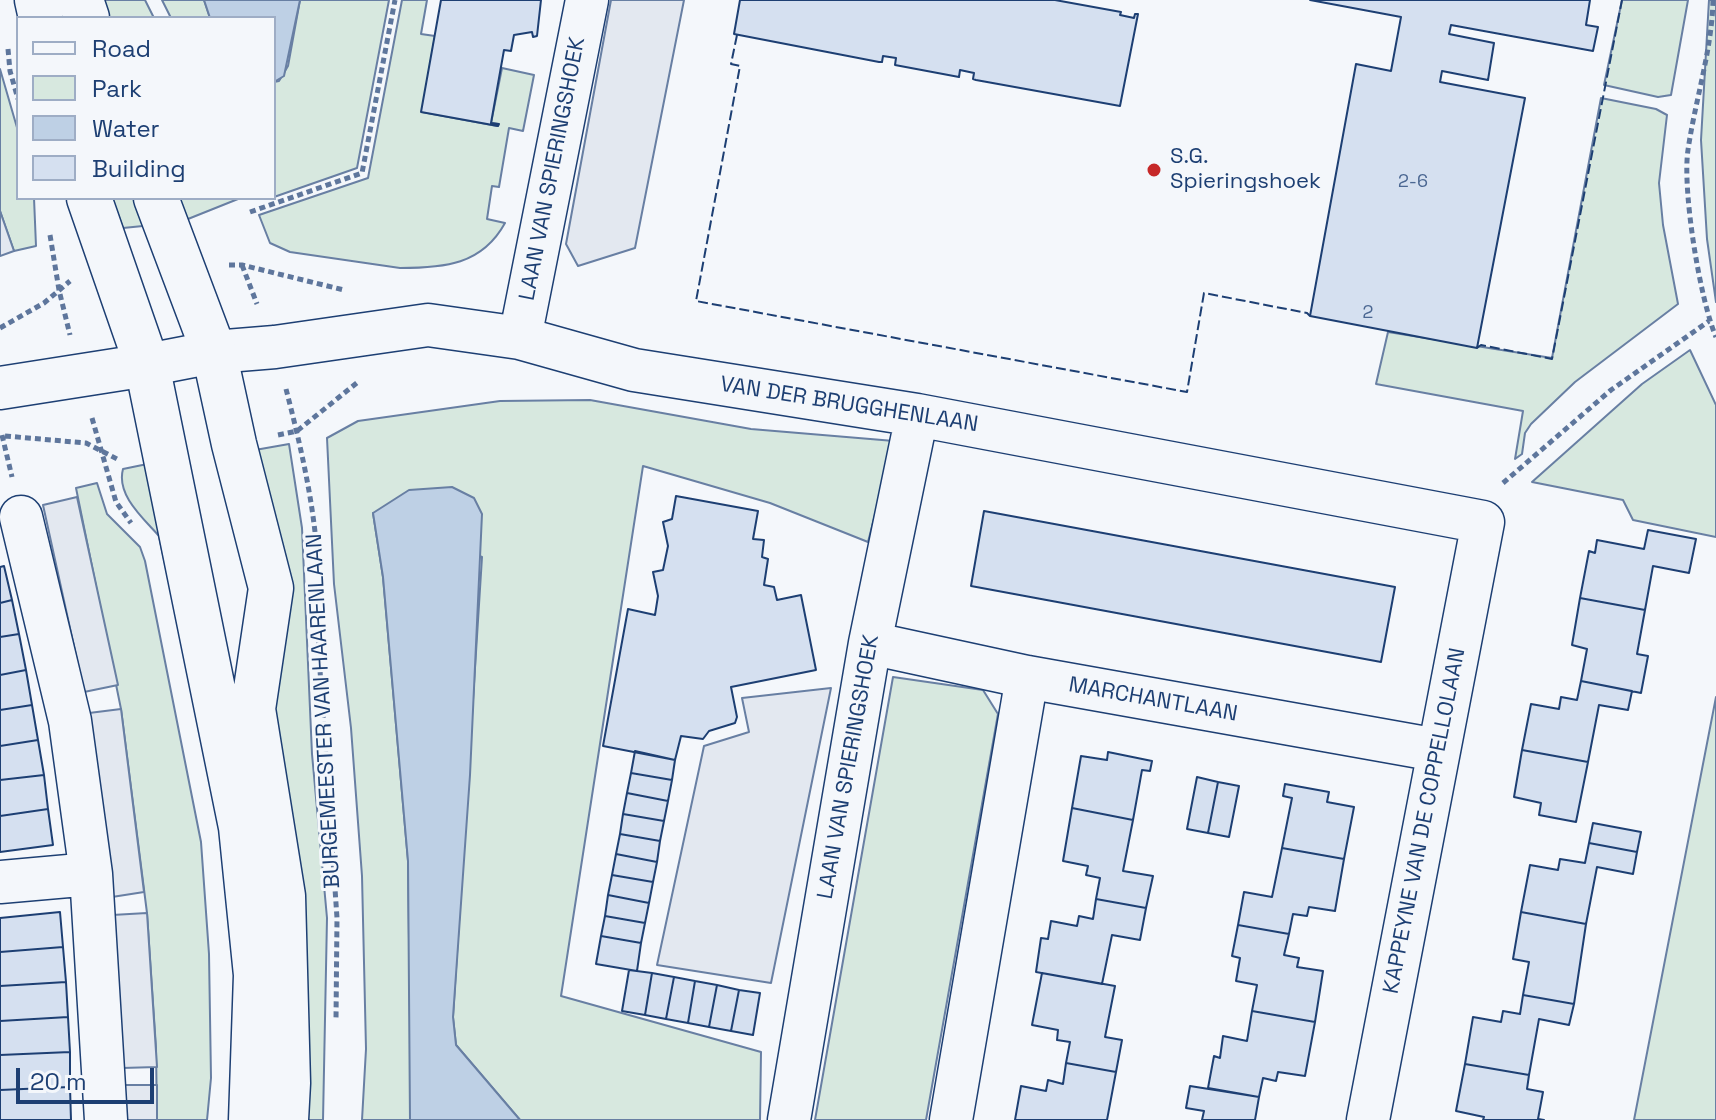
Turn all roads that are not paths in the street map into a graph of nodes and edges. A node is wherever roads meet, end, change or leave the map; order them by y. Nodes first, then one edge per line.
1 (587, 0) edge
2 (90, 200) edge
3 (157, 200) edge
4 (520, 338) junction
5 (214, 352) junction
6 (147, 365) junction
7 (0, 388) edge
8 (917, 415) junction
9 (21, 517) dead end
10 (1483, 522) joint
11 (870, 643) junction
12 (1027, 677) junction
13 (1437, 750) junction
14 (91, 874) junction
15 (0, 882) edge
16 (106, 1120) edge
17 (251, 1120) edge
18 (286, 1120) edge
19 (789, 1120) edge
20 (951, 1120) edge
21 (1368, 1120) edge

1 - 4 street, LAAN VAN SPIERINGSHOEK
2 - 6 main road
3 - 5 main road
4 - 5 street, VAN DER BRUGGHENLAAN
4 - 8 street, VAN DER BRUGGHENLAAN
5 - 6 street
5 - 18 main road
6 - 7 street
6 - 17 main road
8 - 10 street, VAN DER BRUGGHENLAAN
8 - 11 street, LAAN VAN SPIERINGSHOEK
9 - 14 street
10 - 13 street, KAPPEYNE VAN DE COPPELLOLAAN
11 - 12 street, MARCHANTLAAN
11 - 19 street, LAAN VAN SPIERINGSHOEK
12 - 13 street, MARCHANTLAAN
12 - 20 street
13 - 21 street, KAPPEYNE VAN DE COPPELLOLAAN
14 - 15 street
14 - 16 street

